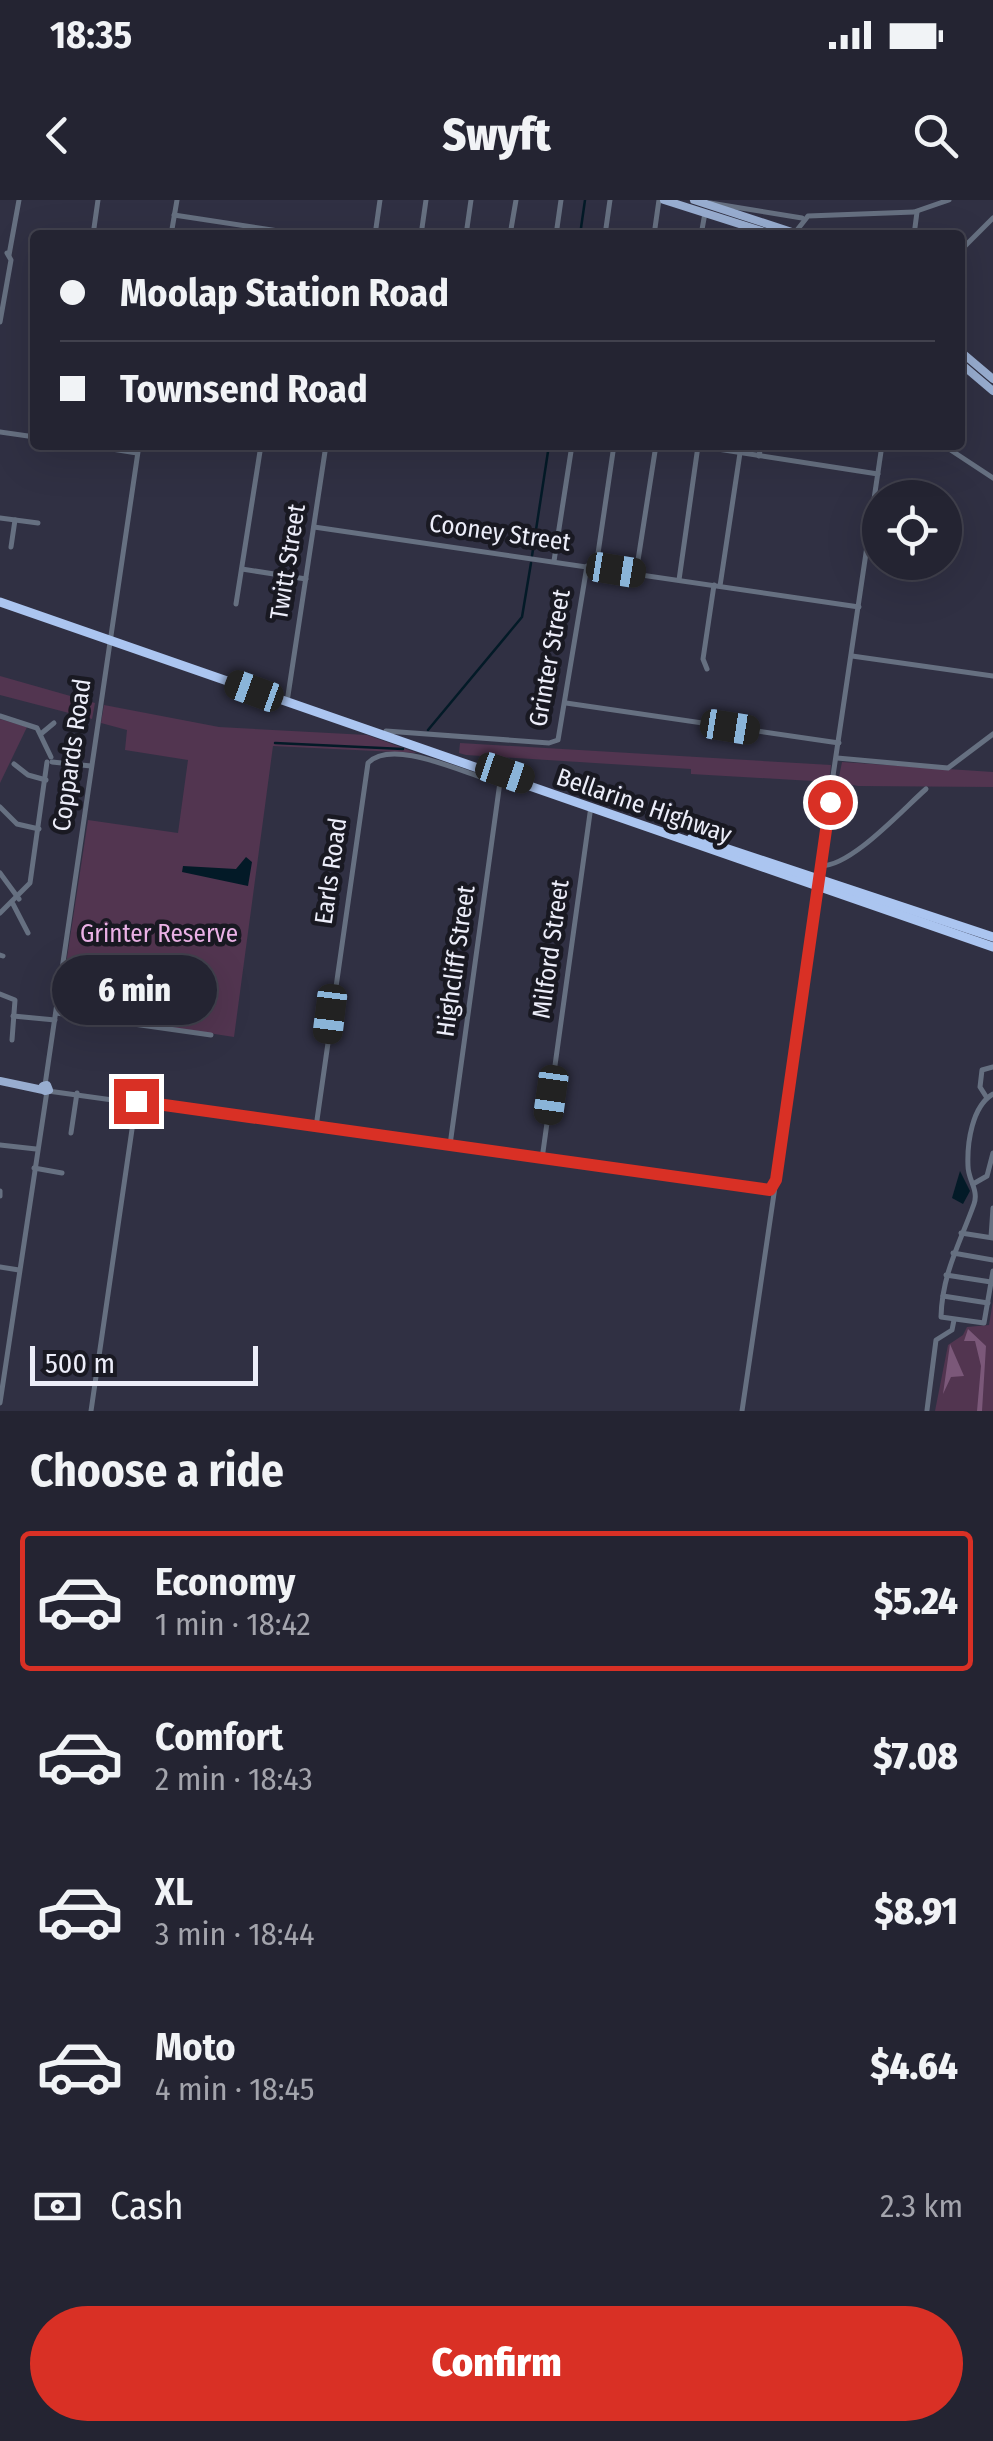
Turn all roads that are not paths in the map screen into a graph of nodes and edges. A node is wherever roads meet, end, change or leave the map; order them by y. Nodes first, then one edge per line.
1 (19, 200) edge
2 (98, 200) edge
3 (177, 200) edge
4 (380, 200) edge
5 (426, 200) edge
6 (471, 200) edge
7 (516, 200) edge
8 (561, 200) edge
9 (610, 200) edge
10 (662, 200) edge
11 (694, 200) edge
12 (949, 200) edge
13 (706, 209) junction
14 (917, 212) junction
15 (174, 215) junction
16 (993, 218) edge
17 (804, 220) junction
18 (94, 230) edge
19 (172, 230) edge
20 (272, 230) edge
21 (376, 230) edge
22 (421, 230) edge
23 (467, 230) edge
24 (511, 230) edge
25 (557, 230) edge
26 (606, 230) edge
27 (655, 230) edge
28 (702, 230) edge
29 (746, 230) edge
30 (782, 230) edge
31 (799, 230) edge
32 (915, 230) edge
33 (965, 247) edge
34 (5, 254) edge
35 (0, 322) edge
36 (965, 355) edge
37 (965, 368) edge
38 (993, 378) edge
39 (993, 391) edge
40 (0, 432) edge
41 (30, 436) edge
42 (138, 450) edge
43 (260, 450) edge
44 (325, 450) edge
45 (571, 450) edge
46 (613, 450) edge
47 (655, 450) edge
48 (695, 450) edge
49 (728, 450) edge
50 (760, 450) edge
51 (881, 450) edge
52 (951, 450) edge
53 (740, 453) junction
54 (759, 456) junction
55 (878, 474) junction
56 (993, 478) edge
57 (0, 518) edge
58 (16, 520) junction
59 (38, 523) dead end
60 (314, 526) junction
61 (11, 547) dead end
62 (554, 561) junction
63 (586, 566) junction
64 (596, 568) junction
65 (242, 569) junction
66 (636, 574) junction
67 (306, 579) junction
68 (679, 580) junction
69 (717, 586) junction
70 (0, 600) edge
71 (236, 604) dead end
72 (859, 608) junction
73 (110, 638) junction
74 (852, 656) junction
75 (707, 669) dead end
76 (993, 676) edge
77 (288, 699) junction
78 (566, 702) junction
79 (0, 716) edge
80 (54, 724) dead end
81 (386, 731) junction
82 (42, 733) junction
83 (420, 734) junction
84 (993, 734) edge
85 (403, 740) junction
86 (839, 743) junction
87 (837, 758) junction
88 (50, 759) junction
89 (14, 764) dead end
90 (91, 766) junction
91 (46, 776) junction
92 (502, 777) junction
93 (926, 789) dead end
94 (591, 806) junction
95 (0, 808) edge
96 (38, 829) junction
97 (0, 872) edge
98 (821, 873) junction
99 (16, 901) junction
100 (0, 913) edge
101 (28, 933) dead end
102 (993, 938) edge
103 (993, 948) edge
104 (0, 994) edge
105 (13, 1016) junction
106 (56, 1017) junction
107 (212, 1036) dead end
108 (12, 1040) dead end
109 (993, 1067) edge
110 (0, 1081) edge
111 (46, 1088) junction
112 (77, 1093) junction
113 (990, 1096) edge
114 (136, 1101) junction
115 (316, 1127) junction
116 (71, 1133) dead end
117 (0, 1145) edge
118 (450, 1146) junction
119 (37, 1149) junction
120 (993, 1153) edge
121 (542, 1159) junction
122 (992, 1164) edge
123 (34, 1168) junction
124 (62, 1173) dead end
125 (973, 1184) junction
126 (772, 1189) junction
127 (993, 1208) edge
128 (960, 1232) junction
129 (992, 1238) edge
130 (952, 1253) junction
131 (993, 1260) edge
132 (0, 1267) edge
133 (20, 1270) junction
134 (993, 1271) edge
135 (946, 1274) junction
136 (991, 1282) edge
137 (991, 1294) edge
138 (943, 1296) junction
139 (988, 1303) junction
140 (954, 1320) junction
141 (0, 1403) edge
142 (927, 1410) edge
143 (91, 1411) edge
144 (742, 1411) edge

1 - 34 street
2 - 18 street
3 - 15 street
4 - 21 street
5 - 22 street
6 - 23 street
7 - 24 street
8 - 25 street
9 - 26 street
10 - 13 main road
10 - 27 street
11 - 13 main road
12 - 14 street
13 - 17 street
13 - 28 street
13 - 29 main road
13 - 30 main road
14 - 17 street
14 - 32 street
15 - 19 street
15 - 20 street
16 - 33 street
17 - 31 street
34 - 35 street
36 - 38 main road
37 - 39 main road
40 - 41 street
42 - 73 street, Coppards Road
43 - 65 street
44 - 60 street, Twitt Street
45 - 62 street
46 - 64 street
47 - 66 street
48 - 68 street
49 - 53 street
50 - 54 street
51 - 55 street
52 - 56 street
53 - 54 street
53 - 69 street
54 - 55 street
55 - 72 street
57 - 58 street
58 - 59 street
58 - 61 street
60 - 62 street, Cooney Street
60 - 67 street, Twitt Street
62 - 63 street, Cooney Street
63 - 64 street, Cooney Street
63 - 78 street, Grinter Street
64 - 66 street, Cooney Street
65 - 67 street
65 - 71 street
66 - 68 street, Cooney Street
67 - 77 street, Twitt Street
68 - 69 street, Cooney Street
69 - 72 street, Cooney Street
69 - 75 street
70 - 73 highway, Bellarine Highway
72 - 74 street
73 - 77 highway, Bellarine Highway
73 - 90 street, Coppards Road
74 - 76 street
74 - 86 street
77 - 81 highway, Bellarine Highway
77 - 85 highway, Bellarine Highway
78 - 83 street, Grinter Street
78 - 86 street
79 - 82 street
80 - 82 street
81 - 83 street, Grinter Street
81 - 85 highway, Bellarine Highway
82 - 88 street
83 - 85 street, Grinter Street
84 - 87 street
85 - 92 highway, Bellarine Highway
86 - 87 street
87 - 98 street
88 - 90 street
88 - 91 street
89 - 91 street
90 - 106 street, Coppards Road
91 - 96 street
92 - 94 highway, Bellarine Highway
92 - 115 street, Earls Road
92 - 118 street, Highcliff Street
93 - 98 street
94 - 98 highway, Bellarine Highway
94 - 98 highway, Bellarine Highway
94 - 121 street, Milford Street
95 - 96 street
96 - 99 street
97 - 99 street
98 - 102 highway, Bellarine Highway
98 - 103 highway, Bellarine Highway
98 - 126 street
99 - 100 street
99 - 101 street
104 - 105 street
105 - 106 street
105 - 108 street
106 - 107 street
106 - 111 street, Coppards Road
109 - 113 street
110 - 111 main road
111 - 112 street
111 - 119 street, Coppards Road
112 - 114 street
112 - 116 street
113 - 125 street
114 - 115 street
114 - 143 street
115 - 118 street
117 - 119 street
118 - 121 street
119 - 123 street, Coppards Road
120 - 122 street
121 - 126 street
122 - 125 street
123 - 124 street
123 - 133 street, Coppards Road
125 - 128 street
126 - 144 street
127 - 129 street
128 - 129 street
128 - 130 street
130 - 131 street
130 - 135 street
132 - 133 street
133 - 141 street, Coppards Road
134 - 136 street
135 - 136 street
135 - 138 street
136 - 137 street
137 - 139 street
138 - 139 street
138 - 140 street
139 - 140 street
140 - 142 street

